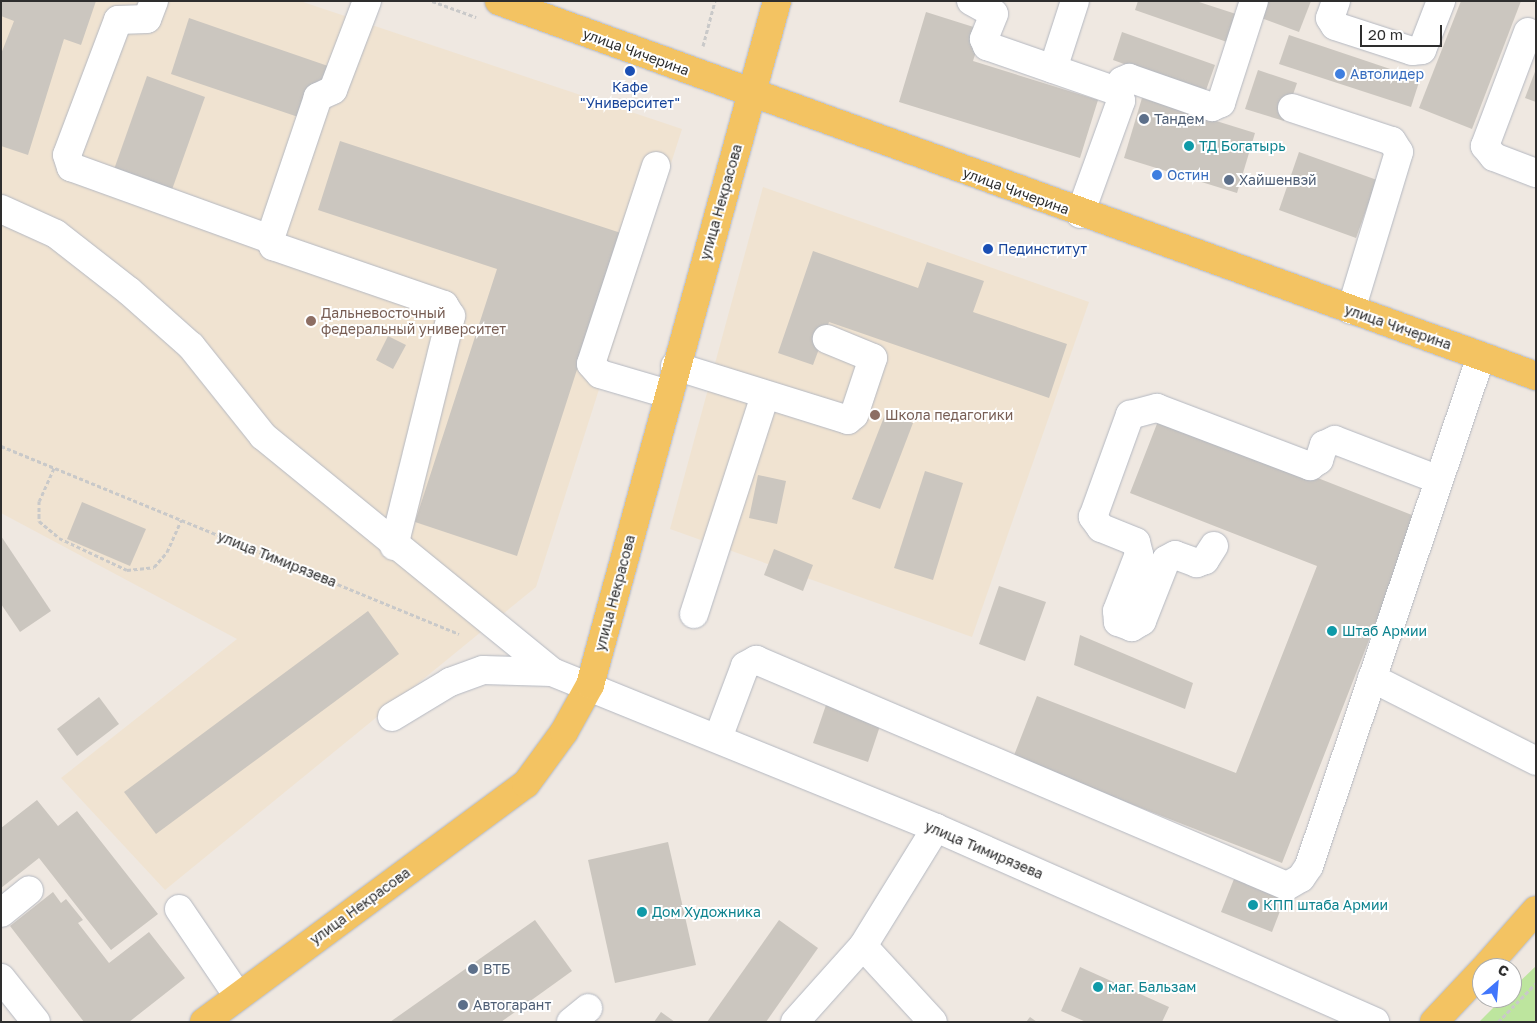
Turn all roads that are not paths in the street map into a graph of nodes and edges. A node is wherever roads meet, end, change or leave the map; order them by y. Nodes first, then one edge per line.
1 (154, 1) edge
2 (367, 1) edge
3 (499, 1) edge
4 (777, 1) edge
5 (971, 1) edge
6 (1075, 1) edge
7 (1254, 1) edge
8 (1336, 1) edge
9 (1440, 1) edge
10 (1533, 26) edge
11 (1053, 69) junction
12 (1119, 92) junction
13 (751, 95) junction
14 (1292, 108) dead end
15 (656, 166) dead end
16 (1536, 173) edge
17 (1, 209) edge
18 (1080, 214) junction
19 (270, 239) junction
20 (1351, 310) junction
21 (827, 339) dead end
22 (1481, 356) junction
23 (675, 366) junction
24 (1536, 376) edge
25 (668, 394) junction
26 (765, 395) junction
27 (1439, 480) junction
28 (394, 546) junction
29 (1214, 546) dead end
30 (694, 614) dead end
31 (552, 672) junction
32 (1372, 678) junction
33 (590, 685) junction
34 (392, 717) dead end
35 (718, 738) junction
36 (1536, 761) edge
37 (936, 828) junction
38 (29, 890) dead end
39 (179, 909) dead end
40 (1536, 910) edge
41 (1, 913) edge
42 (863, 946) junction
43 (1494, 958) edge
44 (1, 978) edge
45 (1472, 982) edge
46 (238, 996) junction
47 (36, 1022) edge
48 (204, 1022) edge
49 (795, 1022) edge
50 (933, 1022) edge
51 (1375, 1022) edge
52 (1434, 1022) edge

1 - 19 street
2 - 19 street
3 - 13 main road, улица Чичерина
4 - 13 main road, улица Некрасова
5 - 11 street
6 - 11 street
7 - 12 street
8 - 9 street
10 - 16 street
11 - 12 street
12 - 18 street
13 - 18 main road, улица Чичерина
13 - 23 main road, улица Некрасова
14 - 20 street
15 - 25 street
17 - 28 street
18 - 20 main road, улица Чичерина
19 - 28 street
20 - 22 main road, улица Чичерина
21 - 26 street
22 - 24 main road, улица Чичерина
22 - 27 street
23 - 25 main road, улица Некрасова
23 - 26 street
25 - 33 main road, улица Некрасова
26 - 30 street
27 - 29 street
27 - 32 street
28 - 31 street
31 - 33 street, улица Тимирязева
31 - 34 street
32 - 35 street
32 - 36 street
33 - 35 street, улица Тимирязева
33 - 46 main road, улица Некрасова
35 - 37 street, улица Тимирязева
37 - 42 street
37 - 51 street, улица Тимирязева
38 - 41 street
39 - 46 street
40 - 43 main road
42 - 49 street
42 - 50 street
44 - 47 street
45 - 52 main road
46 - 48 main road, улица Некрасова

